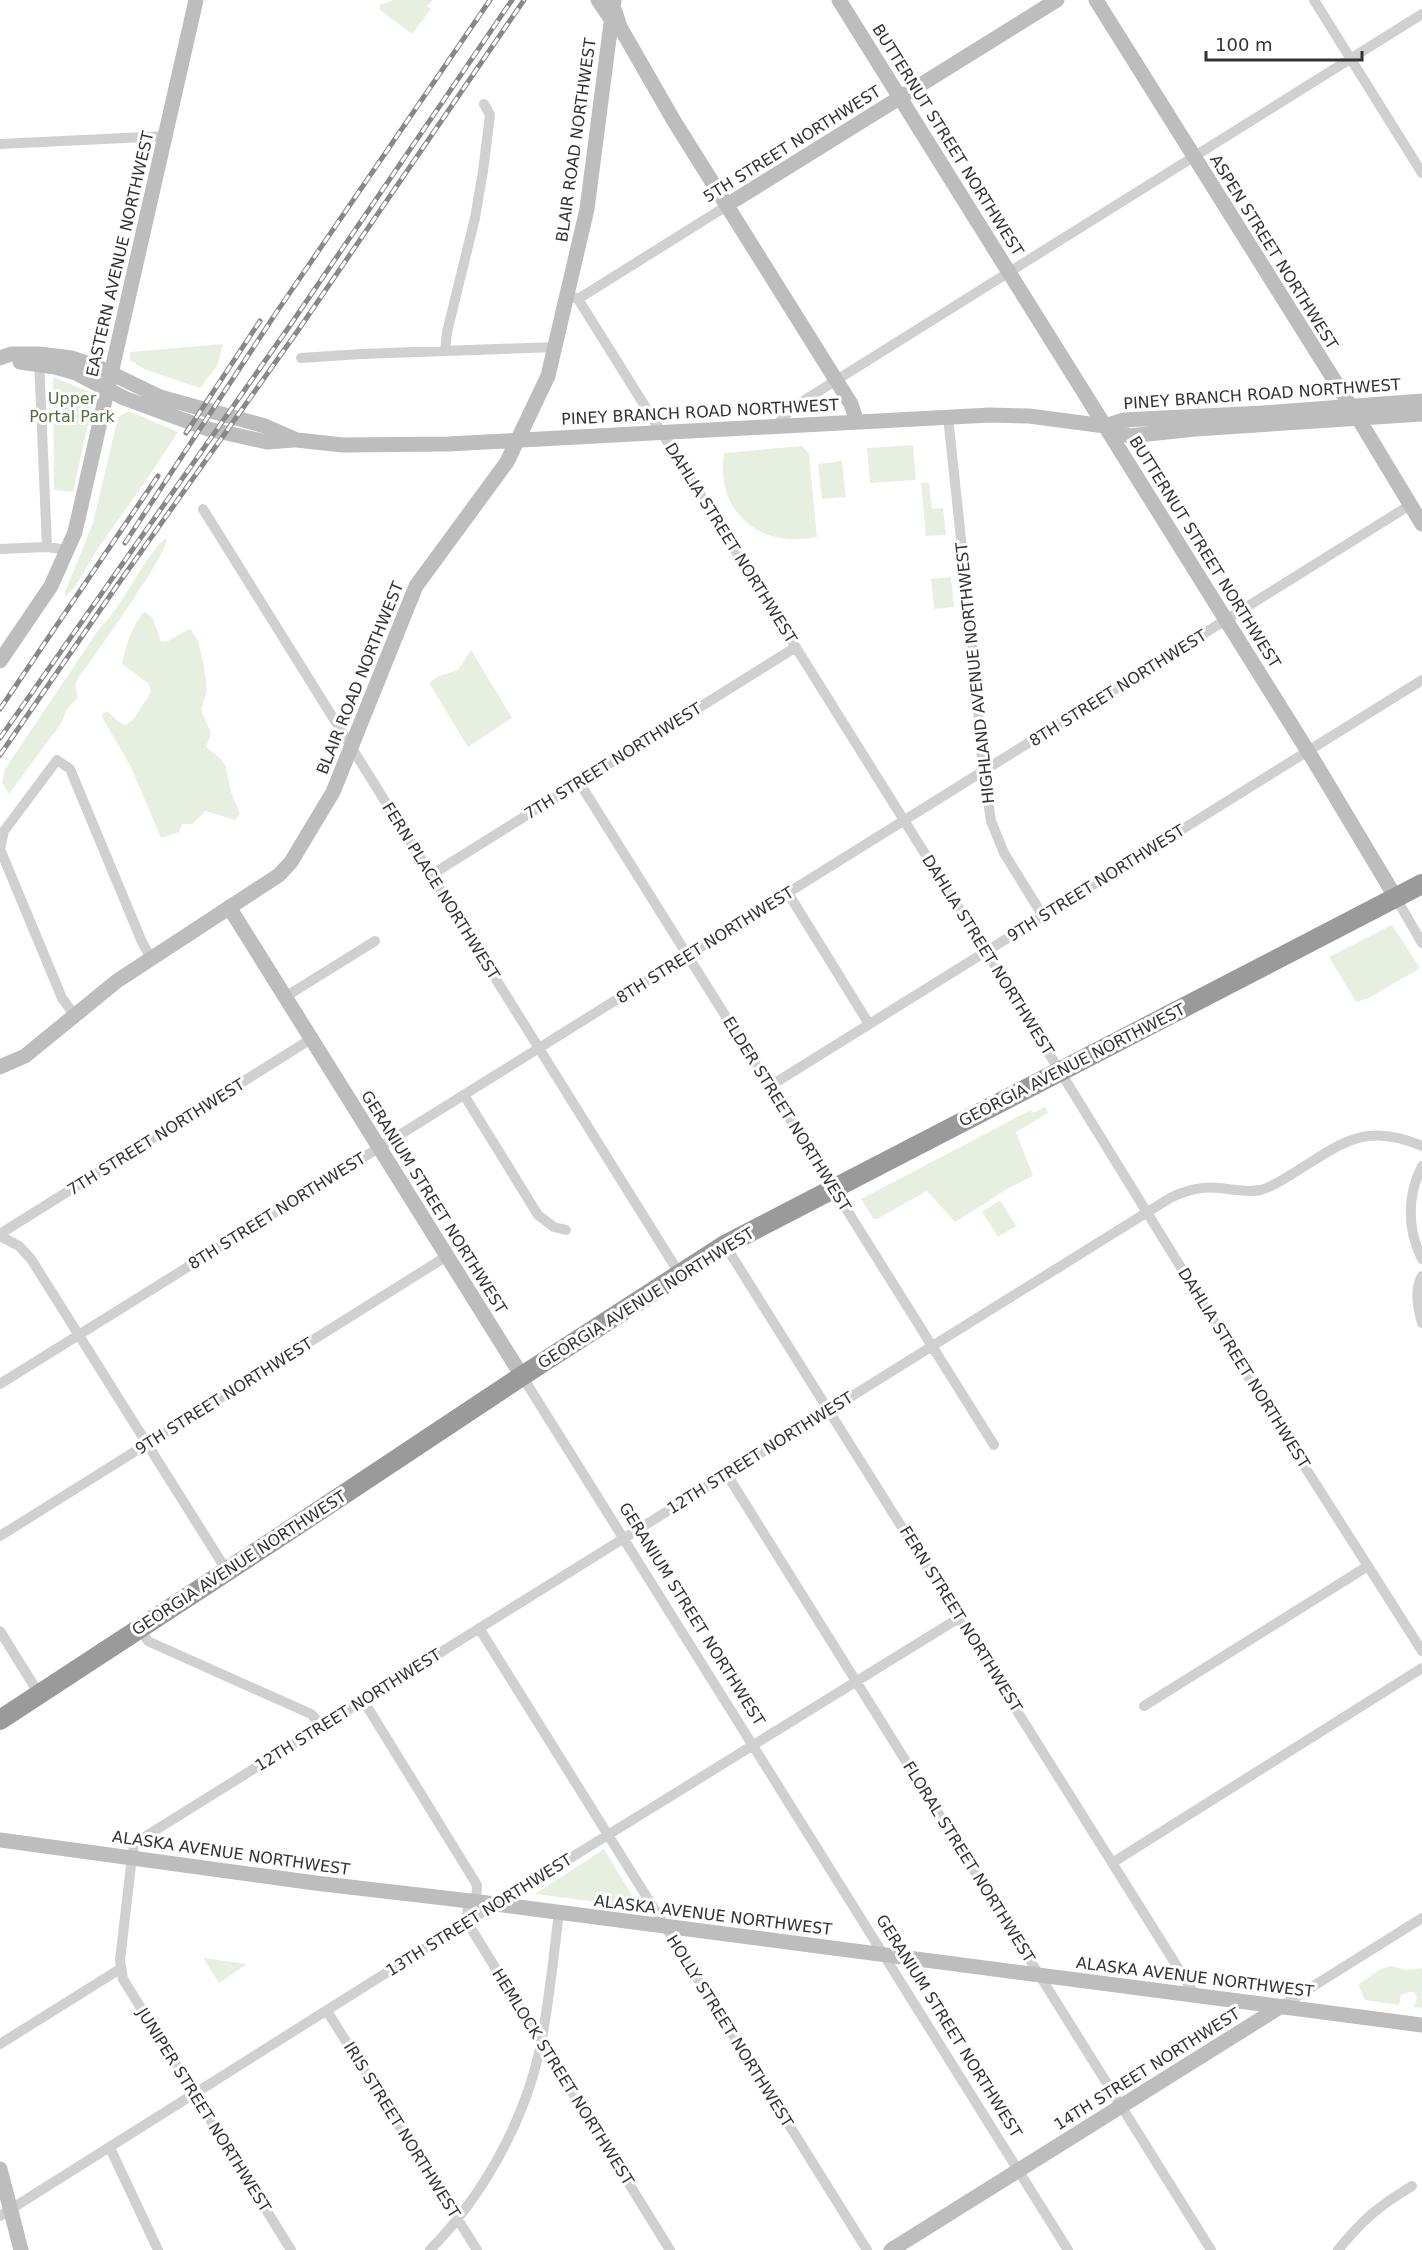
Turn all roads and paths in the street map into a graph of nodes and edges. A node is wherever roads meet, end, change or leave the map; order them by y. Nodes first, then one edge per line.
1 (196, 0) edge
2 (839, 0) edge
3 (1056, 0) edge
4 (1096, 0) edge
5 (1314, 0) edge
6 (609, 1) edge
7 (1422, 14) edge
8 (615, 24) junction
9 (1350, 58) junction
10 (900, 98) junction
11 (484, 104) dead end
12 (166, 136) junction
13 (0, 144) edge
14 (1193, 156) junction
15 (1422, 174) edge
16 (731, 203) junction
17 (1009, 272) junction
18 (573, 297) junction
19 (555, 347) junction
20 (445, 351) junction
21 (0, 358) edge
22 (301, 358) dead end
23 (39, 359) junction
24 (111, 374) junction
25 (836, 380) junction
26 (107, 390) junction
27 (1422, 401) edge
28 (1354, 411) junction
29 (1422, 414) edge
30 (948, 417) junction
31 (857, 422) junction
32 (1105, 426) junction
33 (774, 427) junction
34 (662, 432) junction
35 (519, 439) junction
36 (297, 440) junction
37 (1410, 505) junction
38 (204, 509) dead end
39 (1422, 524) edge
40 (47, 547) junction
41 (0, 549) edge
42 (68, 550) junction
43 (1226, 620) junction
44 (796, 647) junction
45 (0, 661) edge
46 (1422, 680) edge
47 (351, 747) junction
48 (1308, 751) junction
49 (983, 771) junction
50 (579, 782) junction
51 (904, 820) junction
52 (431, 875) junction
53 (1422, 884) edge
54 (788, 893) junction
55 (1396, 898) junction
56 (229, 908) junction
57 (1043, 916) junction
58 (375, 941) dead end
59 (1422, 943) edge
60 (986, 951) junction
61 (688, 955) junction
62 (151, 958) junction
63 (285, 997) junction
64 (75, 1016) junction
65 (869, 1024) junction
66 (311, 1039) junction
67 (539, 1048) junction
68 (0, 1067) edge
69 (1060, 1071) junction
70 (770, 1086) junction
71 (464, 1095) junction
72 (1422, 1146) edge
73 (379, 1148) junction
74 (1422, 1166) edge
75 (834, 1188) junction
76 (1147, 1212) junction
77 (566, 1230) dead end
78 (0, 1235) edge
79 (725, 1245) junction
80 (447, 1256) junction
81 (1422, 1259) edge
82 (679, 1273) junction
83 (1422, 1276) edge
84 (1422, 1323) edge
85 (79, 1335) junction
86 (932, 1346) junction
87 (522, 1376) junction
88 (0, 1384) edge
89 (829, 1409) junction
90 (147, 1444) junction
91 (994, 1445) dead end
92 (726, 1473) junction
93 (0, 1536) edge
94 (623, 1538) junction
95 (1368, 1566) junction
96 (227, 1571) junction
97 (959, 1617) junction
98 (479, 1628) junction
99 (139, 1629) junction
100 (0, 1631) edge
101 (1422, 1651) edge
102 (1422, 1668) edge
103 (856, 1681) junction
104 (39, 1694) junction
105 (363, 1700) junction
106 (1144, 1706) dead end
107 (0, 1720) edge
108 (322, 1726) junction
109 (753, 1745) junction
110 (608, 1835) junction
111 (0, 1840) edge
112 (132, 1857) junction
113 (1112, 1863) junction
114 (472, 1902) junction
115 (496, 1904) junction
116 (559, 1913) junction
117 (1422, 1918) edge
118 (467, 1922) junction
119 (666, 1927) junction
120 (884, 1955) junction
121 (120, 1969) junction
122 (1040, 1976) junction
123 (1194, 1995) junction
124 (1280, 2007) junction
125 (327, 2011) junction
126 (1422, 2025) edge
127 (541, 2043) junction
128 (0, 2044) edge
129 (194, 2095) junction
130 (1122, 2106) junction
131 (110, 2148) junction
132 (0, 2169) edge
133 (1018, 2170) junction
134 (1412, 2186) dead end
135 (5, 2213) edge
136 (458, 2219) junction
137 (21, 2250) edge
138 (158, 2250) edge
139 (291, 2250) edge
140 (430, 2250) edge
141 (477, 2250) edge
142 (670, 2250) edge
143 (867, 2250) edge
144 (891, 2250) edge
145 (1068, 2250) edge
146 (1211, 2250) edge
147 (1338, 2250) edge

1 - 12 main road, EASTERN AVENUE NORTHWEST
2 - 10 main road, BUTTERNUT STREET NORTHWEST
3 - 10 main road, 5TH STREET NORTHWEST
4 - 14 main road, ASPEN STREET NORTHWEST
5 - 9 street
6 - 8 main road
7 - 9 street
8 - 16 main road
8 - 18 main road, BLAIR ROAD NORTHWEST
9 - 14 street
9 - 15 street
10 - 16 main road, 5TH STREET NORTHWEST
10 - 17 main road, BUTTERNUT STREET NORTHWEST
11 - 20 street
12 - 13 street
12 - 24 main road, EASTERN AVENUE NORTHWEST
14 - 17 street
14 - 28 main road, ASPEN STREET NORTHWEST
16 - 18 street, 5TH STREET NORTHWEST
16 - 25 main road
17 - 25 street
17 - 32 main road, BUTTERNUT STREET NORTHWEST
18 - 19 main road, BLAIR ROAD NORTHWEST
18 - 34 street, DAHLIA STREET NORTHWEST
19 - 20 street
19 - 35 main road, BLAIR ROAD NORTHWEST
20 - 22 street
21 - 23 main road, PINEY BRANCH ROAD NORTHWEST
23 - 24 main road, PINEY BRANCH ROAD NORTHWEST
23 - 26 main road, PINEY BRANCH ROAD NORTHWEST
23 - 40 street
24 - 26 main road, EASTERN AVENUE NORTHWEST
24 - 36 main road, PINEY BRANCH ROAD NORTHWEST
25 - 31 main road
25 - 33 street
26 - 36 main road, PINEY BRANCH ROAD NORTHWEST
26 - 42 main road, EASTERN AVENUE NORTHWEST
27 - 28 main road, PINEY BRANCH ROAD NORTHWEST
28 - 29 main road, PINEY BRANCH ROAD NORTHWEST
28 - 32 main road, PINEY BRANCH ROAD NORTHWEST
28 - 37 main road, ASPEN STREET NORTHWEST
30 - 31 main road, PINEY BRANCH ROAD NORTHWEST
30 - 32 main road, PINEY BRANCH ROAD NORTHWEST
30 - 49 street, HIGHLAND AVENUE NORTHWEST
31 - 33 main road, PINEY BRANCH ROAD NORTHWEST
32 - 43 main road, BUTTERNUT STREET NORTHWEST
33 - 34 main road, PINEY BRANCH ROAD NORTHWEST
34 - 35 main road, PINEY BRANCH ROAD NORTHWEST
34 - 44 street, DAHLIA STREET NORTHWEST
35 - 36 main road, PINEY BRANCH ROAD NORTHWEST
35 - 47 main road, BLAIR ROAD NORTHWEST
37 - 39 main road, ASPEN STREET NORTHWEST
37 - 43 street, 8TH STREET NORTHWEST
38 - 47 street, FERN PLACE NORTHWEST
40 - 41 street
40 - 42 street
42 - 45 main road, EASTERN AVENUE NORTHWEST
43 - 48 main road, BUTTERNUT STREET NORTHWEST
43 - 49 street, 8TH STREET NORTHWEST
44 - 50 street, 7TH STREET NORTHWEST
44 - 51 street, DAHLIA STREET NORTHWEST
46 - 48 street, 9TH STREET NORTHWEST
47 - 52 street, FERN PLACE NORTHWEST
47 - 56 main road, BLAIR ROAD NORTHWEST
48 - 55 main road, BUTTERNUT STREET NORTHWEST
48 - 57 street, 9TH STREET NORTHWEST
49 - 51 street, 8TH STREET NORTHWEST
49 - 57 street, HIGHLAND AVENUE NORTHWEST
50 - 52 street, 7TH STREET NORTHWEST
50 - 61 street, ELDER STREET NORTHWEST
51 - 54 street, 8TH STREET NORTHWEST
51 - 60 street, DAHLIA STREET NORTHWEST
52 - 67 street, FERN PLACE NORTHWEST
53 - 55 highway, GEORGIA AVENUE NORTHWEST
54 - 61 street, 8TH STREET NORTHWEST
54 - 65 street
55 - 59 street, BUTTERNUT STREET NORTHWEST
55 - 69 highway, GEORGIA AVENUE NORTHWEST
56 - 62 main road, BLAIR ROAD NORTHWEST
56 - 63 main road, GERANIUM STREET NORTHWEST
57 - 60 street, 9TH STREET NORTHWEST
58 - 63 street
60 - 65 street, 9TH STREET NORTHWEST
60 - 69 street, DAHLIA STREET NORTHWEST
61 - 67 street, 8TH STREET NORTHWEST
61 - 70 street, ELDER STREET NORTHWEST
62 - 64 main road, BLAIR ROAD NORTHWEST
62 - 64 street
63 - 66 main road, GERANIUM STREET NORTHWEST
64 - 68 main road, BLAIR ROAD NORTHWEST
65 - 70 street, 9TH STREET NORTHWEST
66 - 73 main road, GERANIUM STREET NORTHWEST
66 - 78 street, 7TH STREET NORTHWEST
67 - 71 street, 8TH STREET NORTHWEST
67 - 82 street, FERN PLACE NORTHWEST
69 - 75 highway, GEORGIA AVENUE NORTHWEST
69 - 76 street, DAHLIA STREET NORTHWEST
70 - 75 street, ELDER STREET NORTHWEST
71 - 73 street, 8TH STREET NORTHWEST
71 - 77 street
72 - 76 street, 12TH STREET NORTHWEST
73 - 80 main road, GERANIUM STREET NORTHWEST
73 - 85 street, 8TH STREET NORTHWEST
74 - 81 street
75 - 79 highway, GEORGIA AVENUE NORTHWEST
75 - 86 street, ELDER STREET NORTHWEST
76 - 86 street, 12TH STREET NORTHWEST
76 - 95 street, DAHLIA STREET NORTHWEST
78 - 85 street
79 - 82 highway, GEORGIA AVENUE NORTHWEST
79 - 89 street, FERN STREET NORTHWEST
80 - 87 main road, GERANIUM STREET NORTHWEST
80 - 90 street, 9TH STREET NORTHWEST
82 - 87 highway, GEORGIA AVENUE NORTHWEST
83 - 84 street
85 - 88 street, 8TH STREET NORTHWEST
85 - 90 street
86 - 89 street, 12TH STREET NORTHWEST
86 - 91 street, ELDER STREET NORTHWEST
87 - 94 street, GERANIUM STREET NORTHWEST
87 - 96 highway, GEORGIA AVENUE NORTHWEST
89 - 92 street, 12TH STREET NORTHWEST
89 - 97 street, FERN STREET NORTHWEST
90 - 93 street, 9TH STREET NORTHWEST
90 - 96 street
92 - 94 street, 12TH STREET NORTHWEST
92 - 103 street, FLORAL STREET NORTHWEST
94 - 98 street, 12TH STREET NORTHWEST
94 - 109 street, GERANIUM STREET NORTHWEST
95 - 101 street, DAHLIA STREET NORTHWEST
95 - 106 street
96 - 99 highway, GEORGIA AVENUE NORTHWEST
97 - 103 street, 13TH STREET NORTHWEST
97 - 113 street, FERN STREET NORTHWEST
98 - 105 street, 12TH STREET NORTHWEST
98 - 110 street, HOLLY STREET NORTHWEST
99 - 104 highway, GEORGIA AVENUE NORTHWEST
99 - 108 street
100 - 104 street
102 - 113 street
103 - 109 street, 13TH STREET NORTHWEST
103 - 122 street, FLORAL STREET NORTHWEST
104 - 107 highway, GEORGIA AVENUE NORTHWEST
105 - 108 street, 12TH STREET NORTHWEST
105 - 114 street
108 - 112 street, 12TH STREET NORTHWEST
109 - 110 street, 13TH STREET NORTHWEST
109 - 120 street, GERANIUM STREET NORTHWEST
110 - 115 street, 13TH STREET NORTHWEST
110 - 119 street, HOLLY STREET NORTHWEST
111 - 112 main road, ALASKA AVENUE NORTHWEST
112 - 114 main road, ALASKA AVENUE NORTHWEST
112 - 121 street
113 - 123 street, FERN STREET NORTHWEST
114 - 115 main road, ALASKA AVENUE NORTHWEST
114 - 118 street
115 - 116 main road, ALASKA AVENUE NORTHWEST
115 - 118 street, 13TH STREET NORTHWEST
116 - 119 main road, ALASKA AVENUE NORTHWEST
116 - 127 street
117 - 124 street, 14TH STREET NORTHWEST
118 - 125 street, 13TH STREET NORTHWEST
118 - 127 street, HEMLOCK STREET NORTHWEST
119 - 120 main road, ALASKA AVENUE NORTHWEST
119 - 143 street, HOLLY STREET NORTHWEST
120 - 122 main road, ALASKA AVENUE NORTHWEST
120 - 133 street, GERANIUM STREET NORTHWEST
121 - 128 street
121 - 129 street, JUNIPER STREET NORTHWEST
122 - 123 main road, ALASKA AVENUE NORTHWEST
122 - 130 street, FLORAL STREET NORTHWEST
123 - 124 main road, ALASKA AVENUE NORTHWEST
124 - 126 main road, ALASKA AVENUE NORTHWEST
124 - 130 main road, 14TH STREET NORTHWEST
125 - 129 street, 13TH STREET NORTHWEST
125 - 136 street, IRIS STREET NORTHWEST
127 - 136 street
127 - 142 street, HEMLOCK STREET NORTHWEST
129 - 131 street, 13TH STREET NORTHWEST
129 - 139 street, JUNIPER STREET NORTHWEST
130 - 133 main road, 14TH STREET NORTHWEST
130 - 146 street, FLORAL STREET NORTHWEST
131 - 135 street, 13TH STREET NORTHWEST
131 - 138 street
132 - 135 main road
133 - 144 main road, 14TH STREET NORTHWEST
133 - 145 street, GERANIUM STREET NORTHWEST
134 - 147 street
135 - 137 main road
136 - 140 street
136 - 141 street, IRIS STREET NORTHWEST

